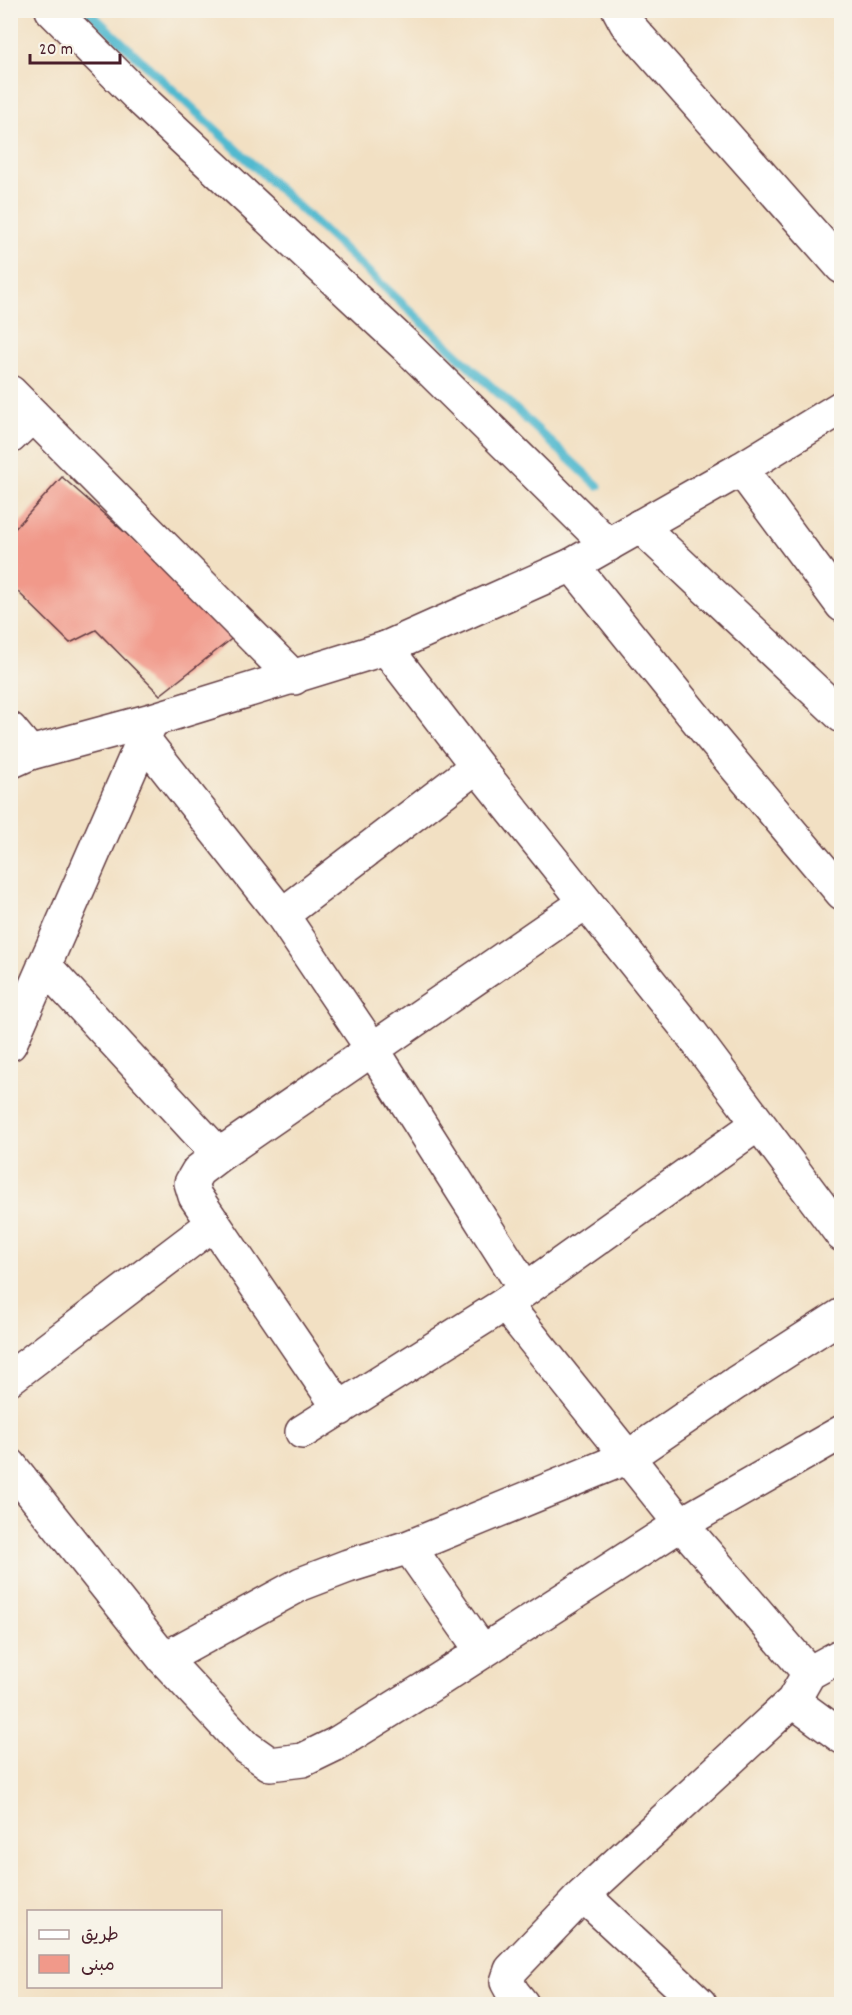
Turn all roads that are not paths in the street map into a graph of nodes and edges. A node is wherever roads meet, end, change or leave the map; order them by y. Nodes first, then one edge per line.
1 (52, 10) edge
2 (619, 10) edge
3 (842, 267) edge
4 (842, 407) edge
5 (18, 415) edge
6 (741, 469) junction
7 (640, 526) junction
8 (608, 545) junction
9 (572, 565) junction
10 (842, 605) edge
11 (386, 648) junction
12 (294, 678) junction
13 (842, 716) edge
14 (148, 730) junction
15 (17, 748) edge
16 (477, 766) junction
17 (842, 893) edge
18 (586, 902) junction
19 (282, 915) junction
20 (44, 964) junction
21 (10, 1044) edge
22 (373, 1050) junction
23 (758, 1124) junction
24 (219, 1155) junction
25 (214, 1222) junction
26 (842, 1235) edge
27 (515, 1297) junction
28 (842, 1315) edge
29 (10, 1378) edge
30 (340, 1409) junction
31 (302, 1432) dead end
32 (842, 1432) edge
33 (628, 1457) junction
34 (10, 1466) edge
35 (681, 1524) junction
36 (409, 1547) junction
37 (482, 1651) junction
38 (842, 1655) edge
39 (164, 1659) junction
40 (809, 1673) junction
41 (793, 1701) junction
42 (842, 1737) edge
43 (583, 1894) junction
44 (522, 2004) edge
45 (700, 2004) edge

1 - 8 street
2 - 3 street
4 - 6 street
5 - 12 street
6 - 7 street
6 - 10 street
7 - 8 street
7 - 13 street
8 - 9 street
9 - 11 street
9 - 17 street
11 - 12 street
11 - 16 street
12 - 14 street
14 - 15 street
14 - 19 street
14 - 20 street
16 - 18 street
16 - 19 street
18 - 22 street
18 - 23 street
19 - 22 street
20 - 21 street
20 - 24 street
22 - 24 street
22 - 27 street
23 - 26 street
23 - 27 street
24 - 25 street
25 - 29 street
25 - 30 street
27 - 30 street
27 - 33 street
28 - 33 street
30 - 31 street
32 - 35 street
33 - 35 street
33 - 36 street
34 - 39 street
35 - 37 street
35 - 40 street
36 - 37 street
36 - 39 street
37 - 39 street
38 - 40 street
40 - 41 street
41 - 42 street
41 - 43 street
43 - 44 street
43 - 45 street

